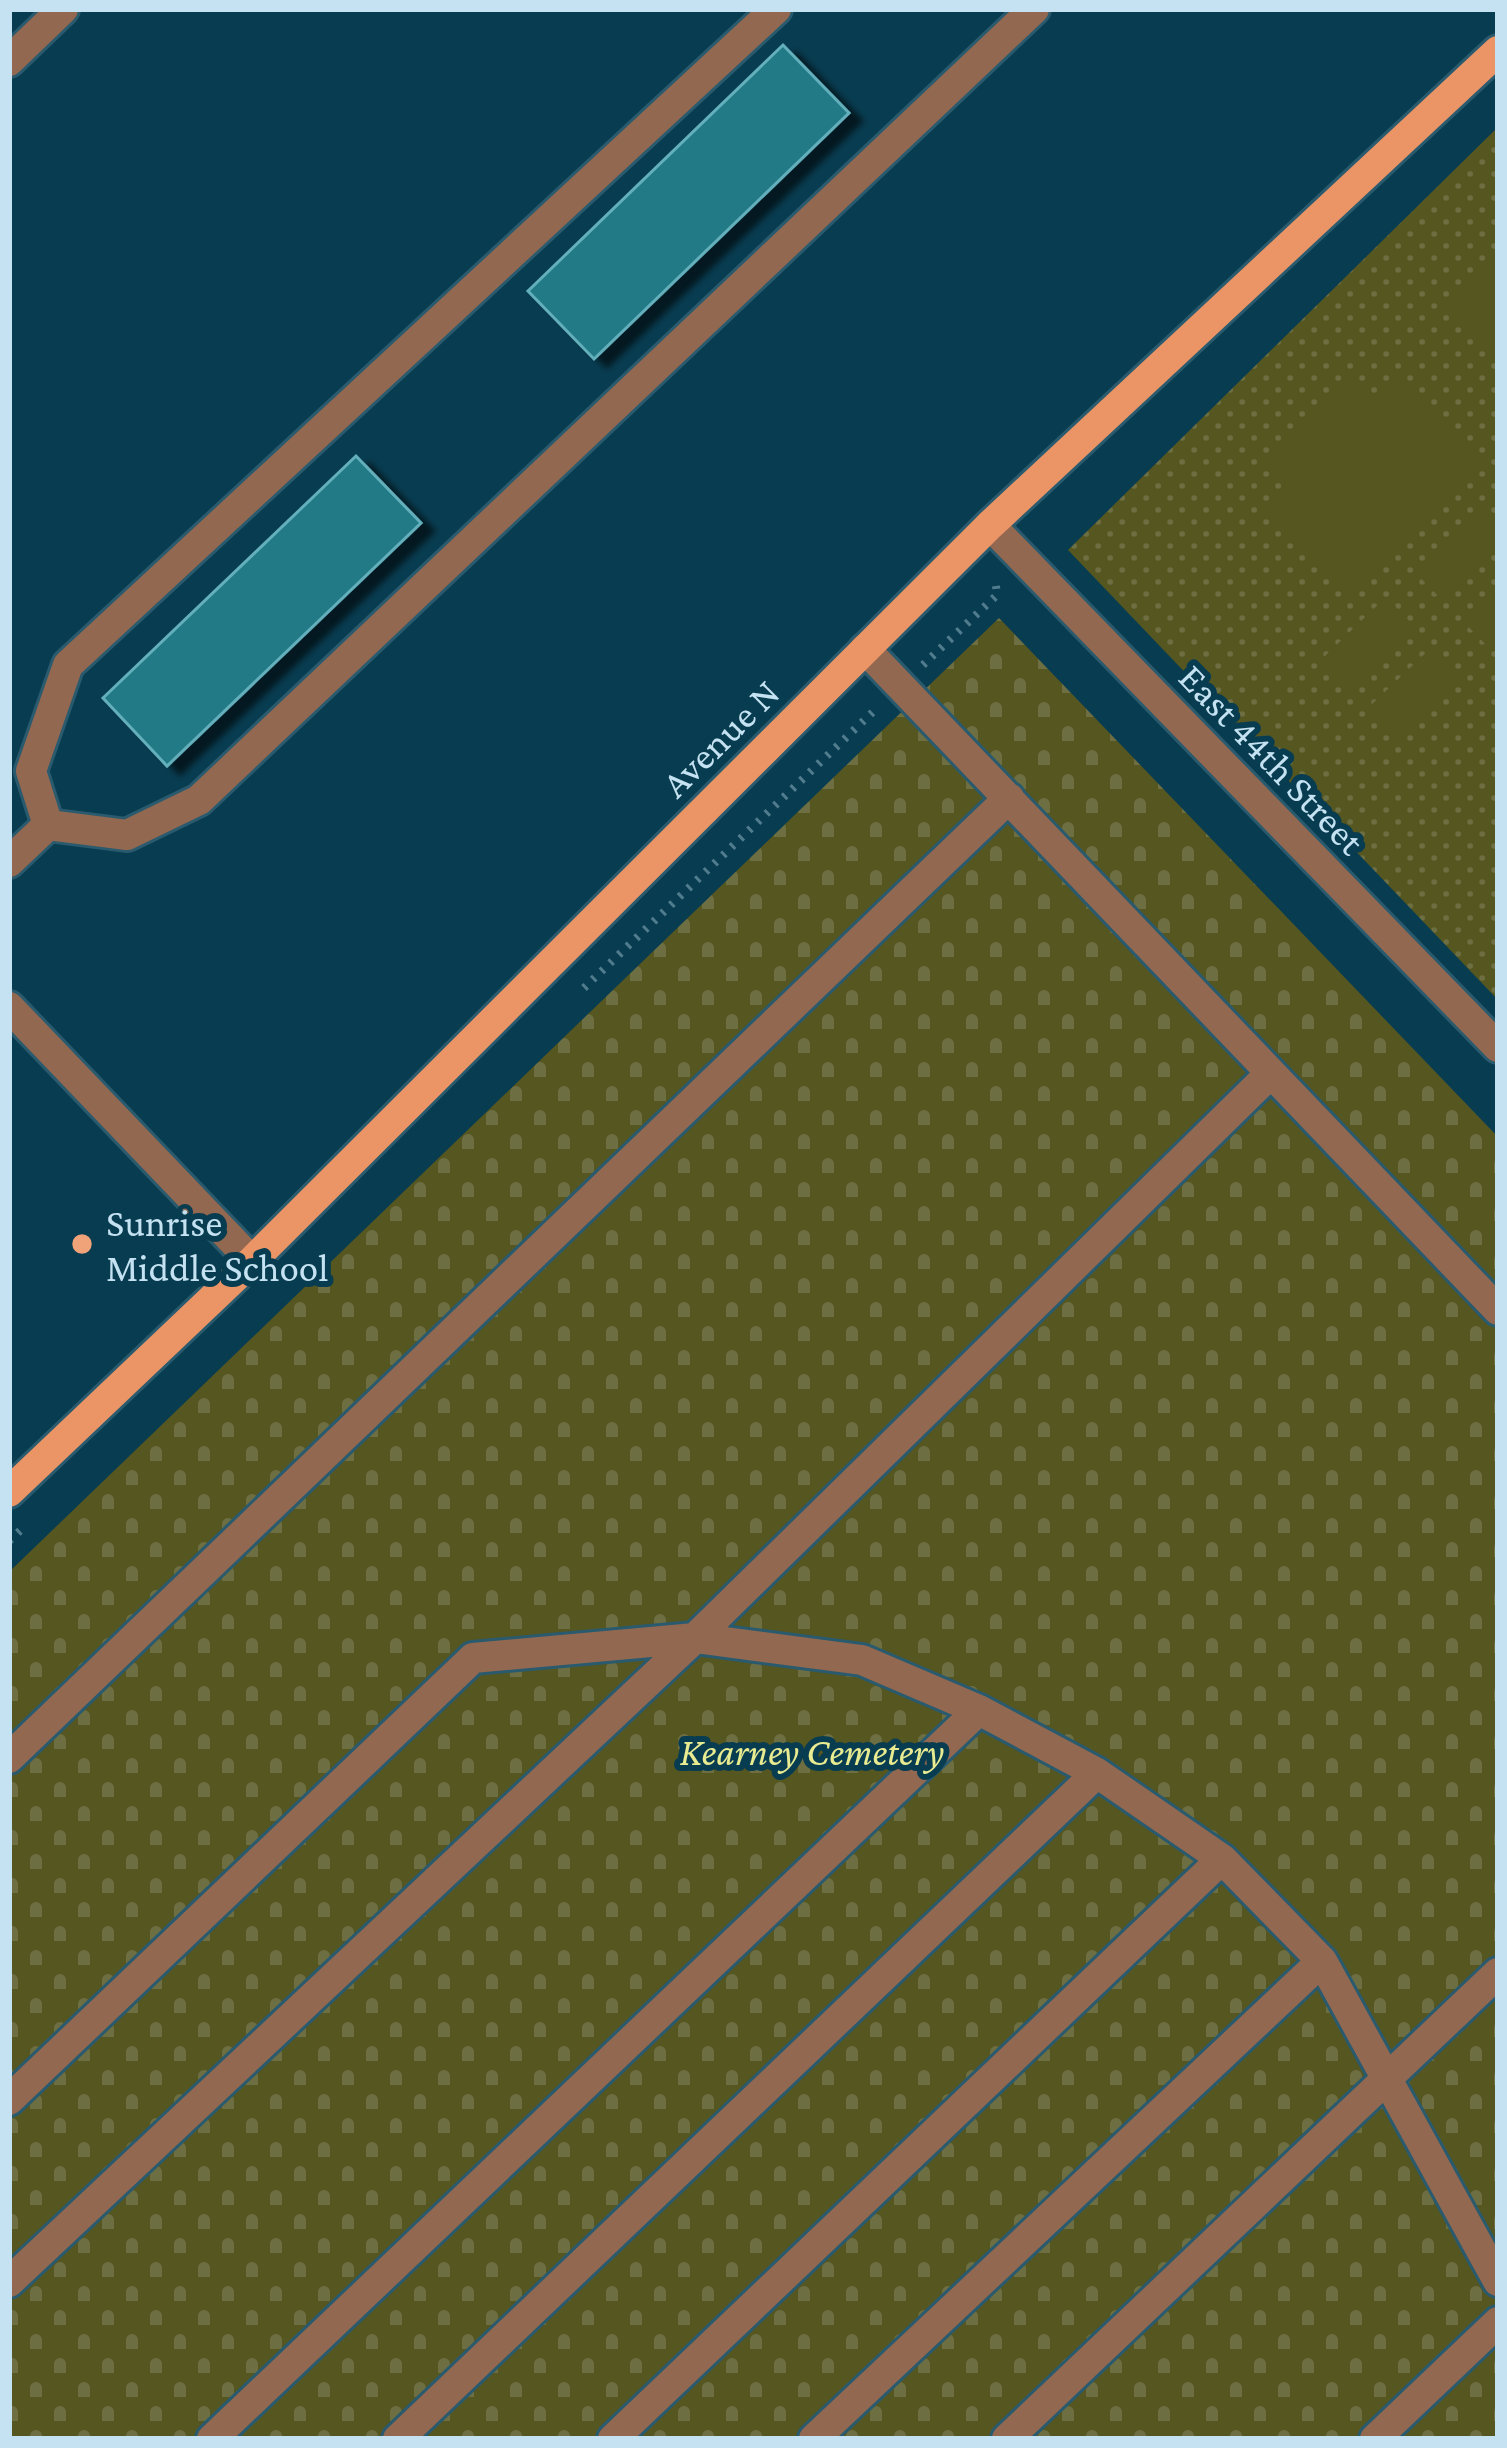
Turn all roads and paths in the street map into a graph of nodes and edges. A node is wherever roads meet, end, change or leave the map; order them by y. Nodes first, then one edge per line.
1 (63, 9) edge
2 (776, 9) edge
3 (1034, 9) edge
4 (1498, 51) edge
5 (9, 62) edge
6 (989, 525) junction
7 (865, 649) junction
8 (1009, 798) junction
9 (48, 825) junction
10 (9, 862) edge
11 (9, 1006) edge
12 (1498, 1047) edge
13 (1271, 1073) junction
14 (252, 1261) junction
15 (1498, 1310) edge
16 (9, 1492) edge
17 (694, 1639) junction
18 (979, 1710) junction
19 (9, 1758) edge
20 (1097, 1773) junction
21 (1222, 1859) junction
22 (1322, 1961) junction
23 (1498, 1973) edge
24 (1385, 2080) junction
25 (9, 2100) edge
26 (1498, 2281) edge
27 (9, 2282) edge
28 (1498, 2322) edge
29 (212, 2439) edge
30 (398, 2439) edge
31 (613, 2439) edge
32 (814, 2439) edge
33 (1007, 2439) edge
34 (1375, 2439) edge

1 - 5 street
2 - 9 street
3 - 9 street
4 - 6 main road, Avenue N
6 - 7 main road, Avenue N
6 - 12 street, East 44th Street
7 - 8 street
7 - 14 main road, Avenue N
8 - 13 street
8 - 19 street
9 - 10 street
11 - 14 street
13 - 15 street
13 - 17 street
14 - 16 main road, Avenue N
17 - 18 street
17 - 25 street
17 - 27 street
18 - 20 street
18 - 29 street
20 - 21 street
20 - 30 street
21 - 22 street
21 - 31 street
22 - 24 street
22 - 32 street
23 - 24 street
24 - 26 street
24 - 33 street
28 - 34 street

